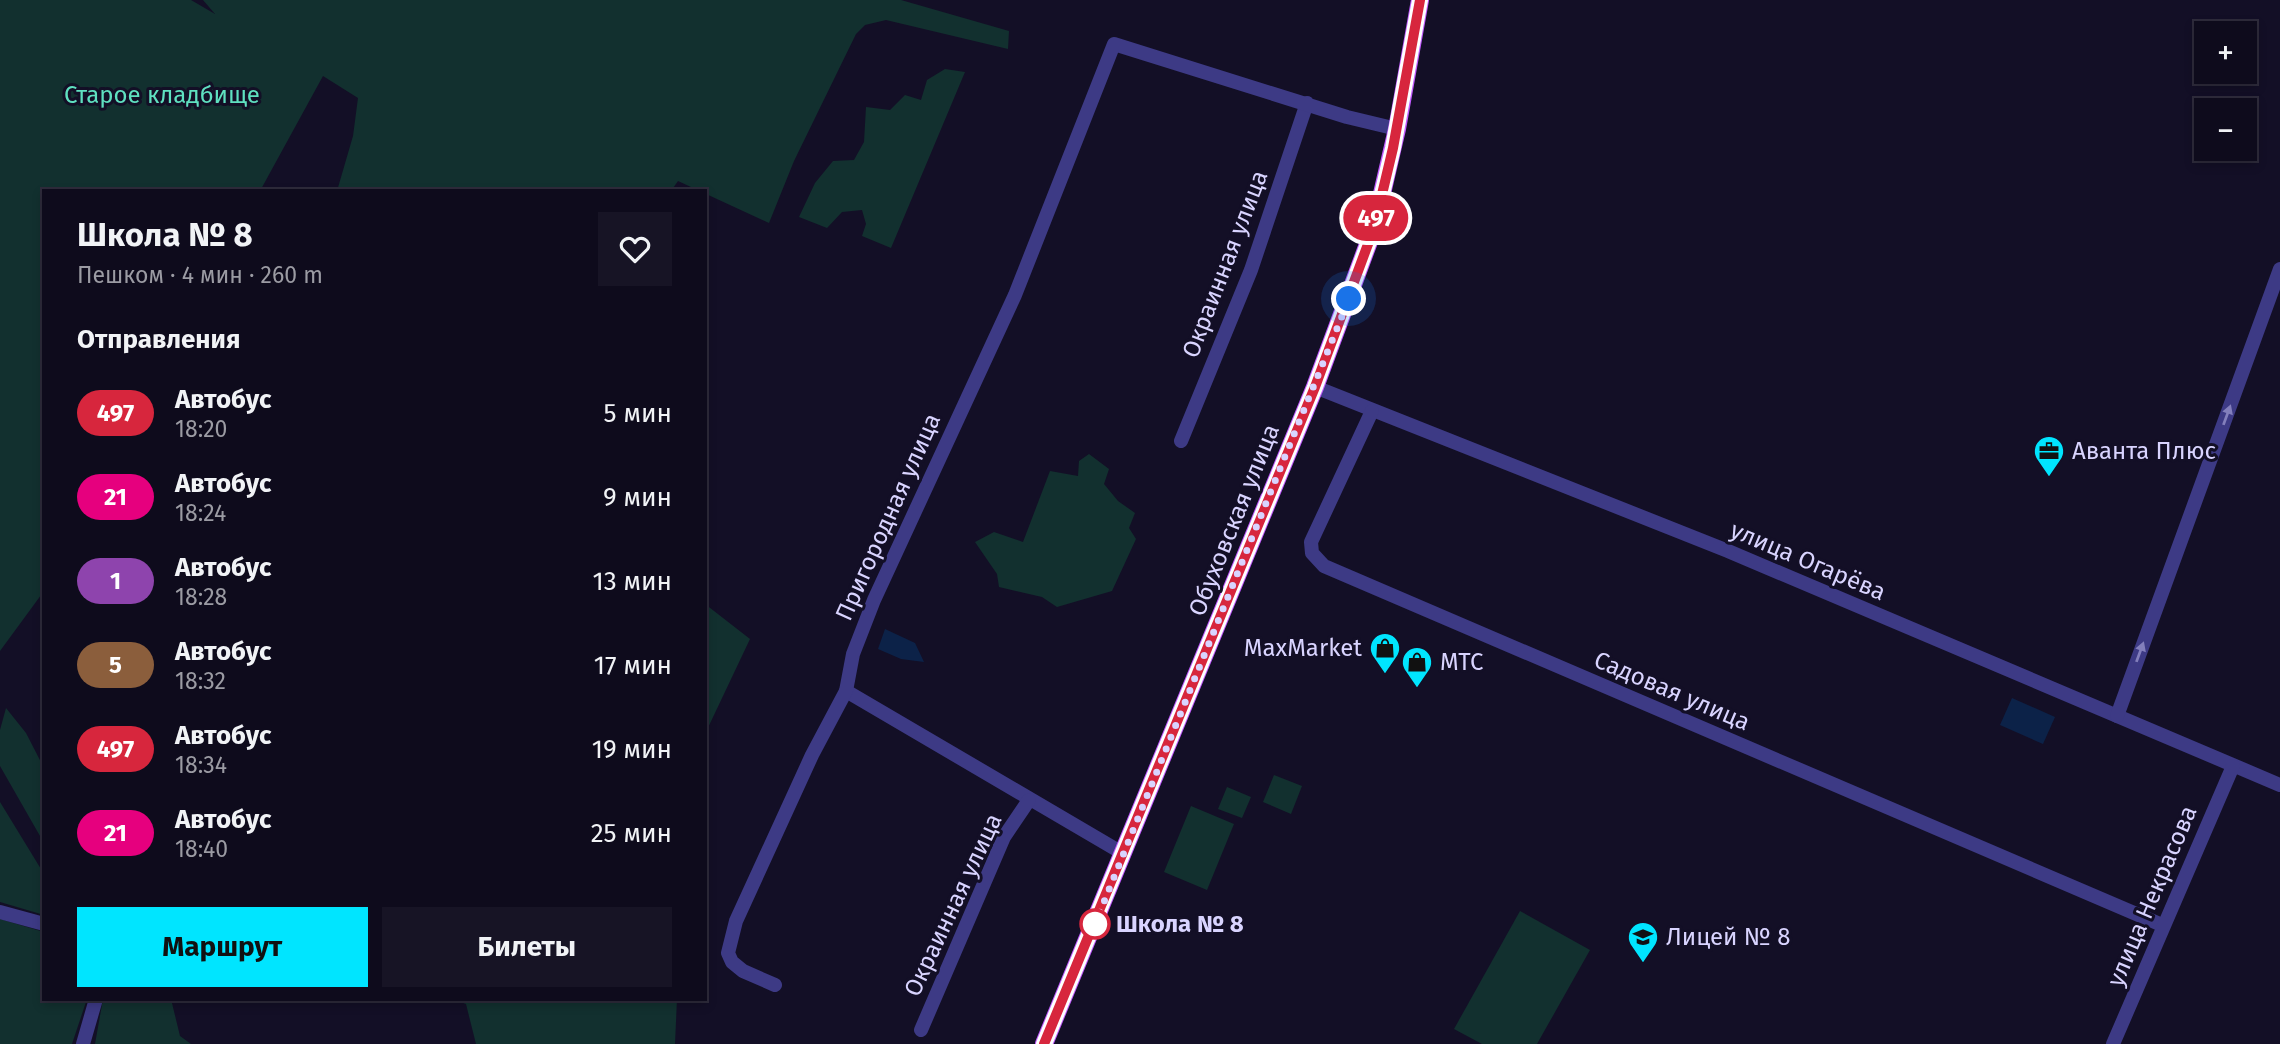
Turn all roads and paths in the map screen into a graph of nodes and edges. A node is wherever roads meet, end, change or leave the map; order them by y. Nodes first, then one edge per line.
1 (1420, 0) edge
2 (1307, 103) junction
3 (1396, 129) junction
4 (2280, 269) edge
5 (1315, 387) junction
6 (1372, 411) junction
7 (1181, 441) dead end
8 (846, 691) junction
9 (2117, 716) junction
10 (2233, 765) junction
11 (2280, 785) edge
12 (1029, 800) junction
13 (1124, 854) junction
14 (0, 912) edge
15 (42, 924) edge
16 (2162, 925) junction
17 (775, 985) dead end
18 (95, 1001) edge
19 (920, 1030) dead end
20 (83, 1044) edge
21 (1044, 1044) edge
22 (2113, 1044) edge

1 - 3 main road, Обуховская улица
2 - 3 street
2 - 7 street, Окраинная улица
2 - 8 street, Пригородная улица
3 - 5 main road, Обуховская улица
9 -> 4 street
5 - 6 street, улица Огарёва
5 - 13 main road, Обуховская улица
6 - 9 street, улица Огарёва
6 - 16 street, Садовая улица
8 - 12 street
8 - 17 street, Пригородная улица
9 - 10 street, улица Огарёва
10 - 11 street, улица Огарёва
10 - 16 street, улица Некрасова
12 - 13 street
12 - 19 street, Окраинная улица
13 - 21 main road, Обуховская улица
14 - 15 street
16 - 22 street, улица Некрасова
18 - 20 street

